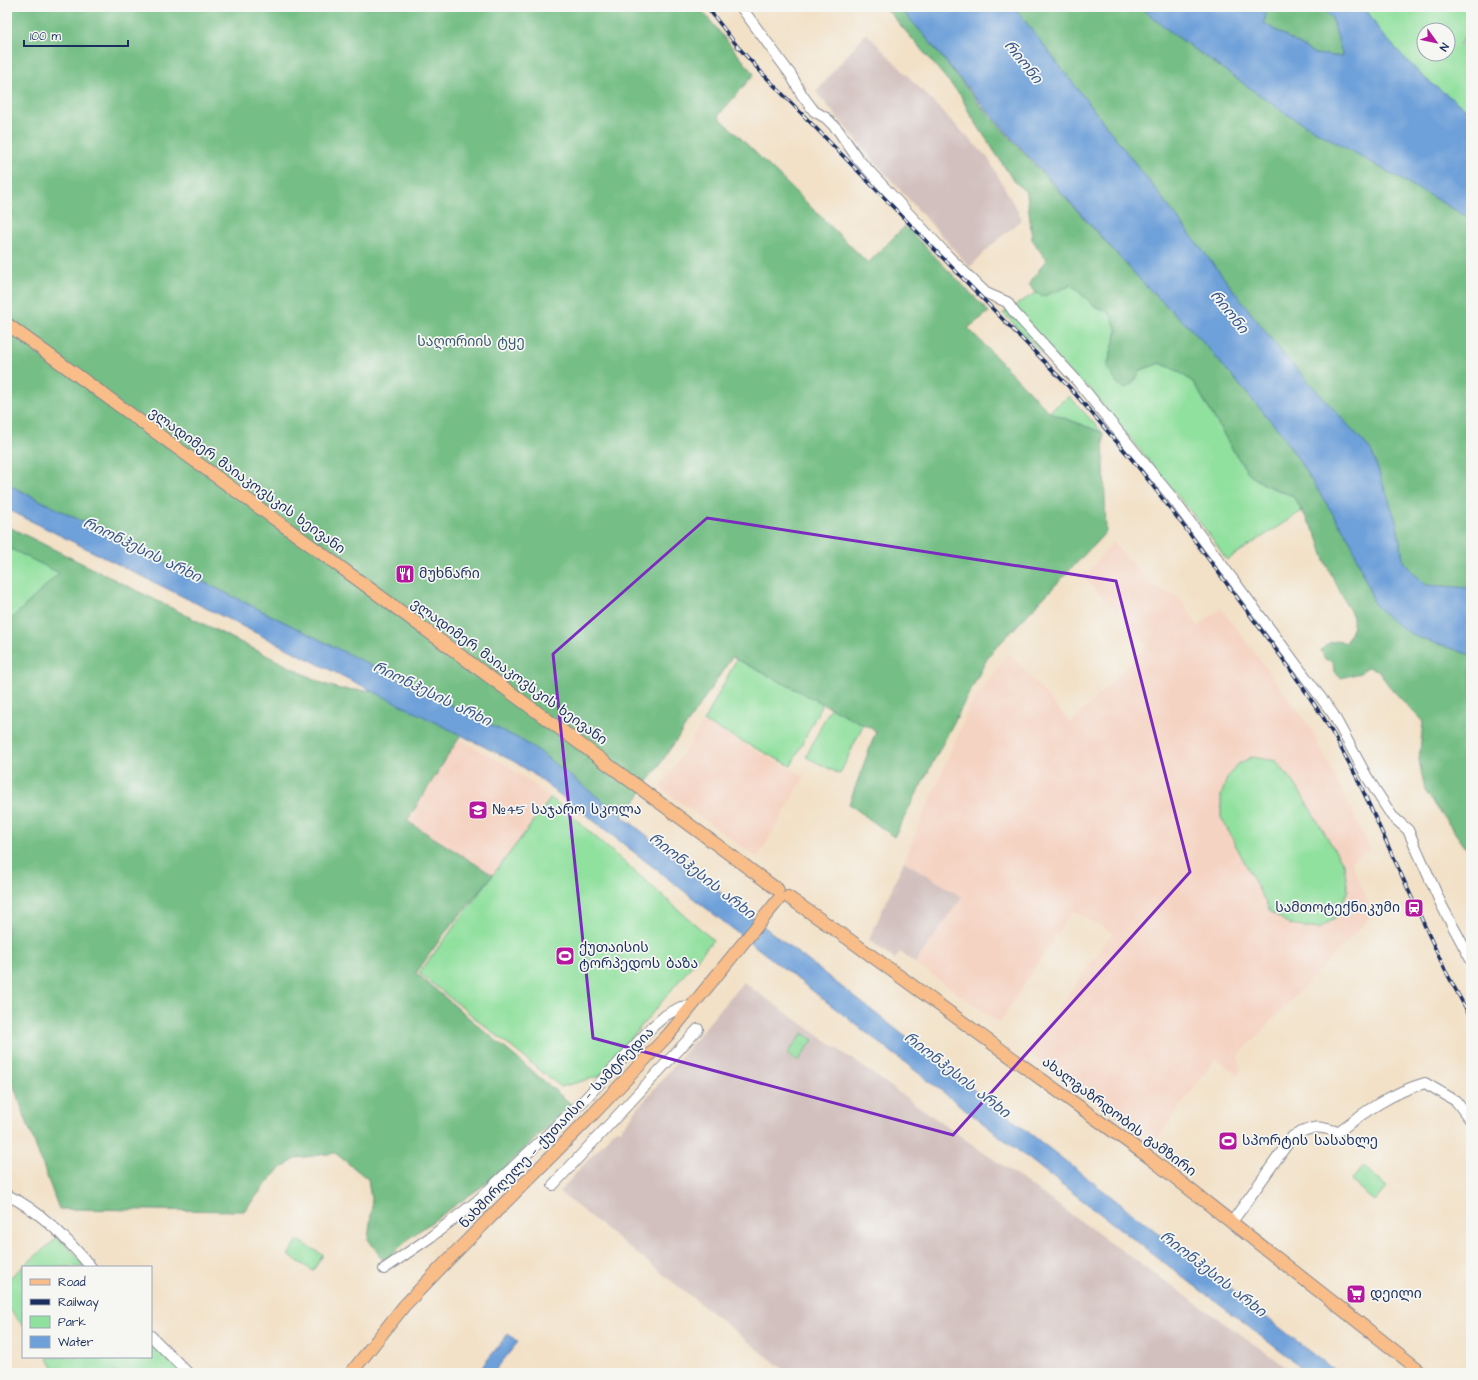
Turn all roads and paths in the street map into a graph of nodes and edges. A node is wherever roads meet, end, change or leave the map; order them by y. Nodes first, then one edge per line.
1 (741, 7) edge
2 (7, 324) edge
3 (782, 896) junction
4 (1471, 960) edge
5 (692, 1006) junction
6 (698, 1029) dead end
7 (1471, 1122) edge
8 (553, 1185) dead end
9 (7, 1195) edge
10 (1232, 1222) junction
11 (90, 1266) edge
12 (384, 1269) dead end
13 (152, 1337) edge
14 (188, 1373) edge
15 (351, 1373) edge
16 (1423, 1373) edge

1 - 4 street
2 - 3 main road, ვლადიმერ მაიაკოვსკის ხეივანი
3 - 5 main road, ნახშირღელე — ქუთაისი — სამტრედია
3 - 10 main road, ახალგაზრდობის გამზირი
5 - 12 street
5 - 15 main road, ნახშირღელე — ქუთაისი — სამტრედია
6 - 8 street
7 - 10 street
9 - 11 street
10 - 16 main road, ახალგაზრდობის გამზირი
13 - 14 street

